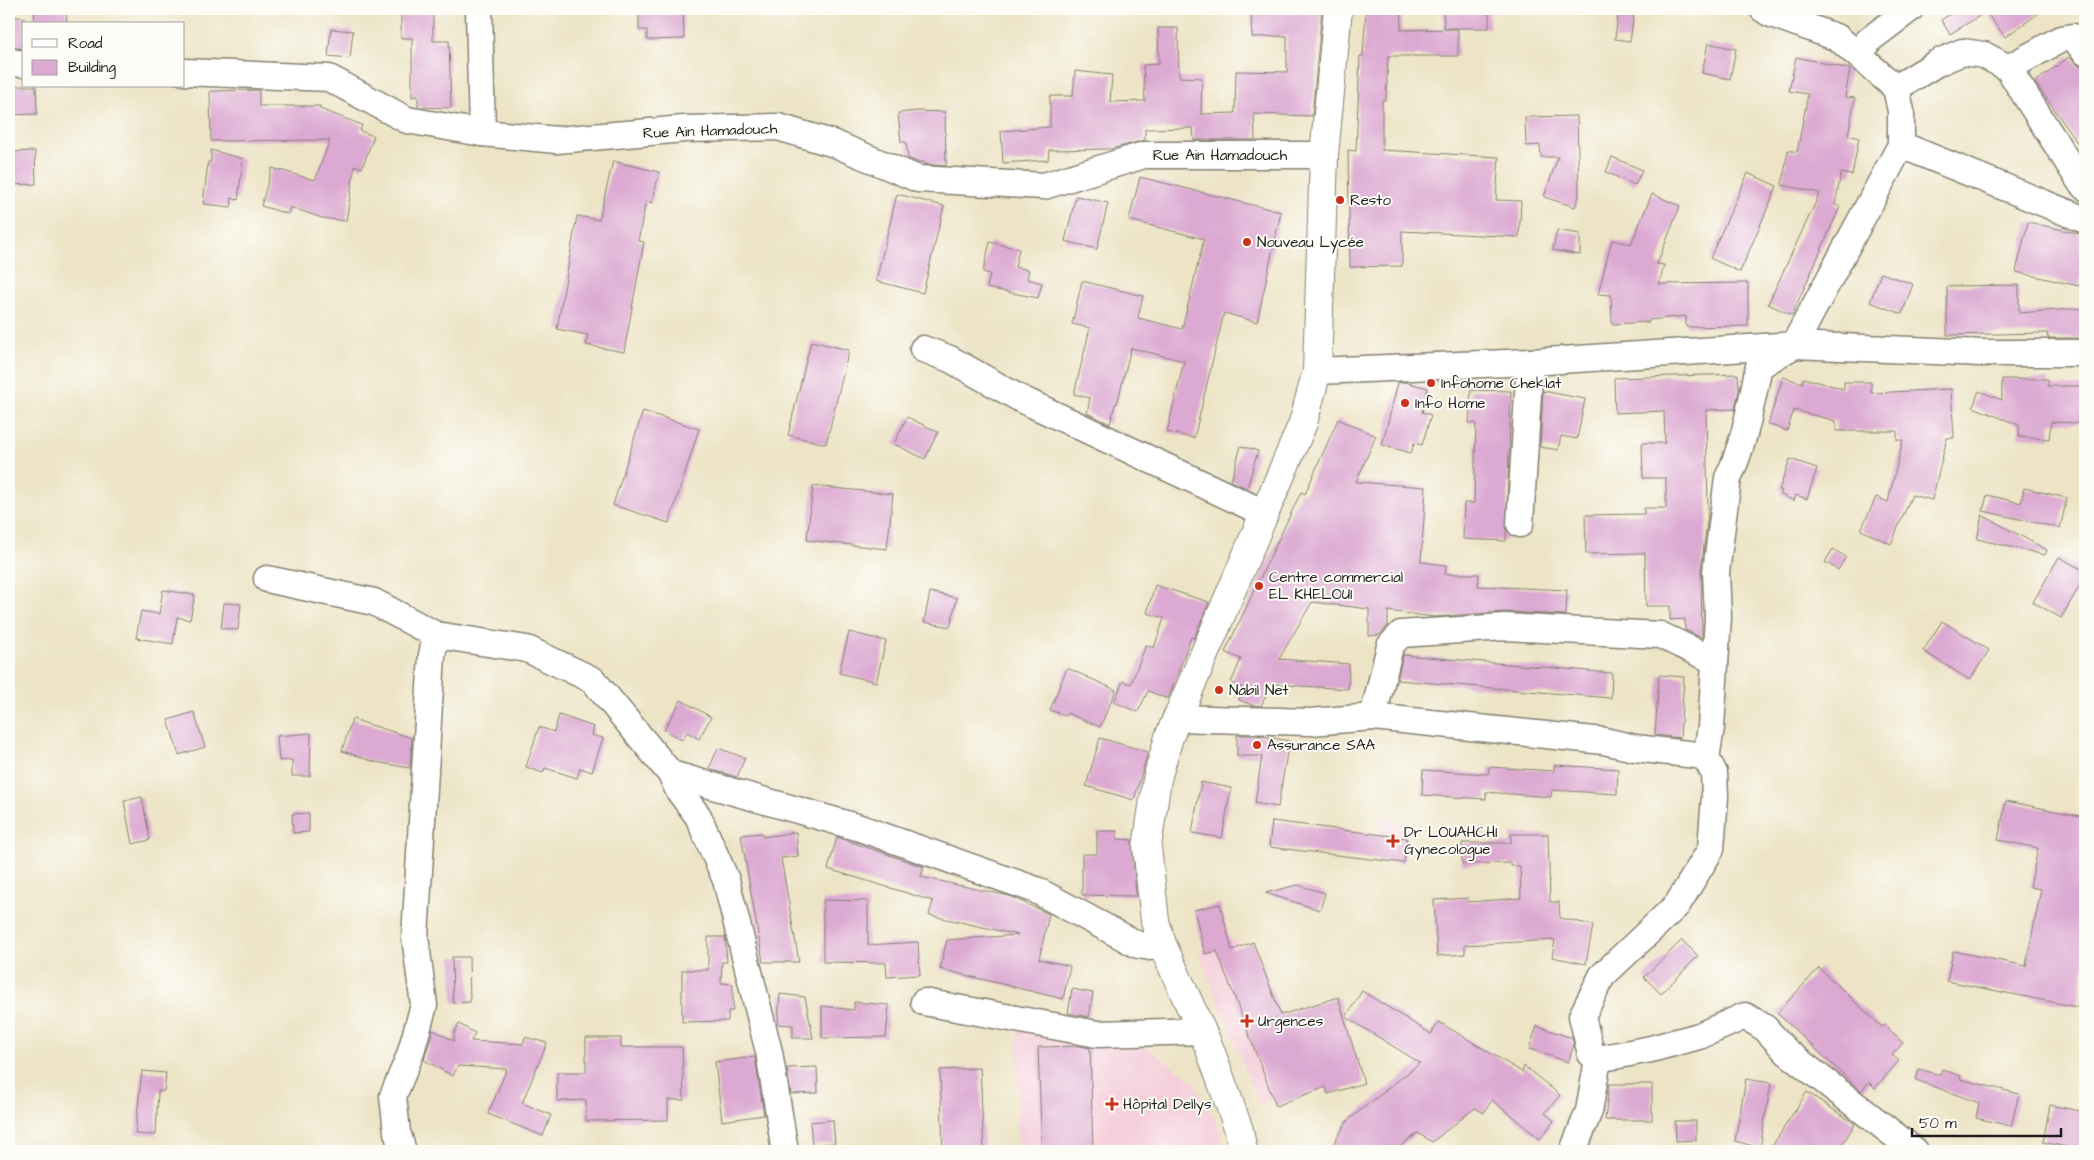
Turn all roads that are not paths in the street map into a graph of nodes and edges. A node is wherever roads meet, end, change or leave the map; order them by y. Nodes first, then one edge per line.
1 (478, 9) edge
2 (1338, 9) edge
3 (1763, 9) edge
4 (1910, 9) edge
5 (1817, 19) edge
6 (2085, 52) edge
7 (1860, 55) junction
8 (9, 62) edge
9 (22, 64) edge
10 (2008, 68) junction
11 (185, 72) edge
12 (1896, 88) junction
13 (482, 133) junction
14 (1901, 145) junction
15 (1324, 155) junction
16 (2085, 187) edge
17 (2085, 220) edge
18 (1794, 345) junction
19 (923, 350) dead end
20 (2085, 352) edge
21 (1530, 362) junction
22 (1317, 371) junction
23 (1264, 513) junction
24 (1520, 524) dead end
25 (267, 579) dead end
26 (436, 635) junction
27 (1714, 661) junction
28 (1373, 717) junction
29 (1176, 718) junction
30 (1706, 760) junction
31 (671, 774) junction
32 (1162, 944) junction
33 (924, 1002) dead end
34 (1202, 1031) junction
35 (1598, 1059) junction
36 (403, 1151) edge
37 (785, 1151) edge
38 (1244, 1151) edge
39 (1573, 1151) edge
40 (1915, 1151) edge

1 - 13 street
2 - 15 main road
3 - 5 street
4 - 7 street
5 - 7 street
6 - 10 street
7 - 12 street
8 - 9 street
10 - 12 street
10 - 16 street
11 - 13 street, Rue Ain Hamadouch
12 - 14 street
13 - 15 street, Rue Ain Hamadouch
14 - 17 street
14 - 18 street
15 - 22 main road
18 - 20 street
18 - 21 street
18 - 27 street
19 - 23 street
21 - 22 street
21 - 24 street
22 - 23 main road
23 - 29 main road
25 - 26 street
26 - 31 street
26 - 36 street
27 - 28 street
27 - 30 street
28 - 29 street
28 - 30 street
29 - 32 main road
30 - 35 street
31 - 32 street
31 - 37 street
32 - 34 main road
33 - 34 street
34 - 38 main road
35 - 39 street
35 - 40 street

